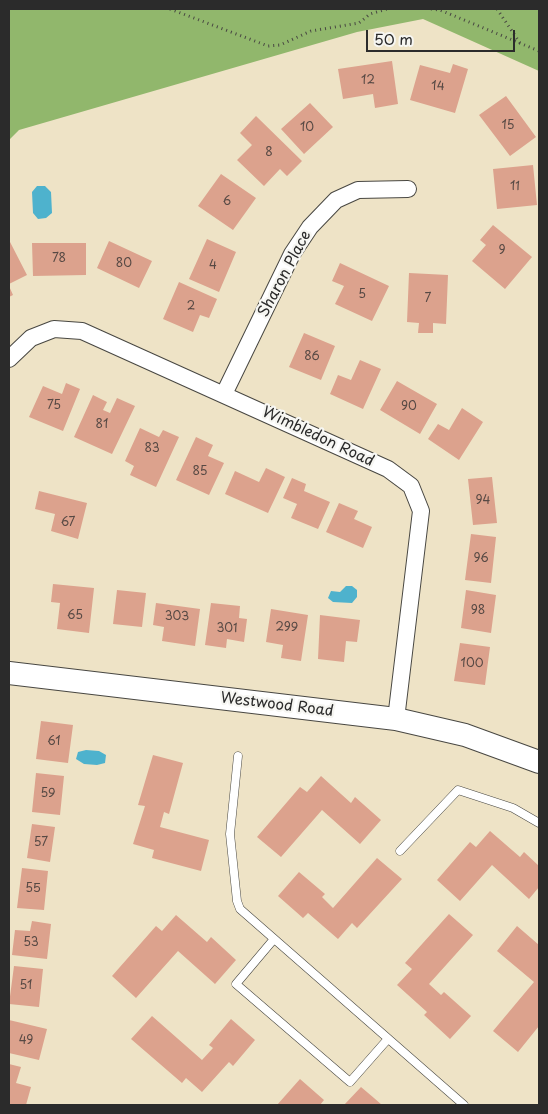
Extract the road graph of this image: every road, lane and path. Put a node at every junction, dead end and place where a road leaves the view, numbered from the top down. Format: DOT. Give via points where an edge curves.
graph roads {
  1 [pos="170,9"];
  2 [pos="387,9"];
  3 [pos="431,9"];
  4 [pos="497,9"];
  5 [pos="521,44"];
  6 [pos="539,51"];
  7 [pos="408,188"];
  8 [pos="9,359"];
  9 [pos="224,394"];
  10 [pos="9,672"];
  11 [pos="396,719"];
  12 [pos="238,756"];
  13 [pos="539,762"];
  14 [pos="539,823"];
  15 [pos="400,852"];
  16 [pos="274,939"];
  17 [pos="387,1040"];
  18 [pos="464,1105"];
  1 -- 2 [label="path" via="268,46 280,45 312,31 359,23 370,14"];
  3 -- 5 [label="path"];
  4 -- 5 [label="path"];
  5 -- 6 [label="path"];
  7 -- 9 [label="street, Sharon Place" via="358,190 336,200 310,227 292,254"];
  8 -- 9 [label="street, Wimbledon Road" via="31,338 54,329 82,331"];
  9 -- 11 [label="street, Wimbledon Road" via="388,470 411,486 421,511"];
  10 -- 11 [label="street, Westwood Road"];
  11 -- 13 [label="street, Westwood Road" via="465,735"];
  12 -- 16 [label="lane" via="230,820 237,901 240,909"];
  14 -- 15 [label="lane" via="512,808 458,790"];
  16 -- 17 [label="lane"];
  16 -- 17 [label="lane" via="236,984 350,1082"];
  17 -- 18 [label="lane"];
}
